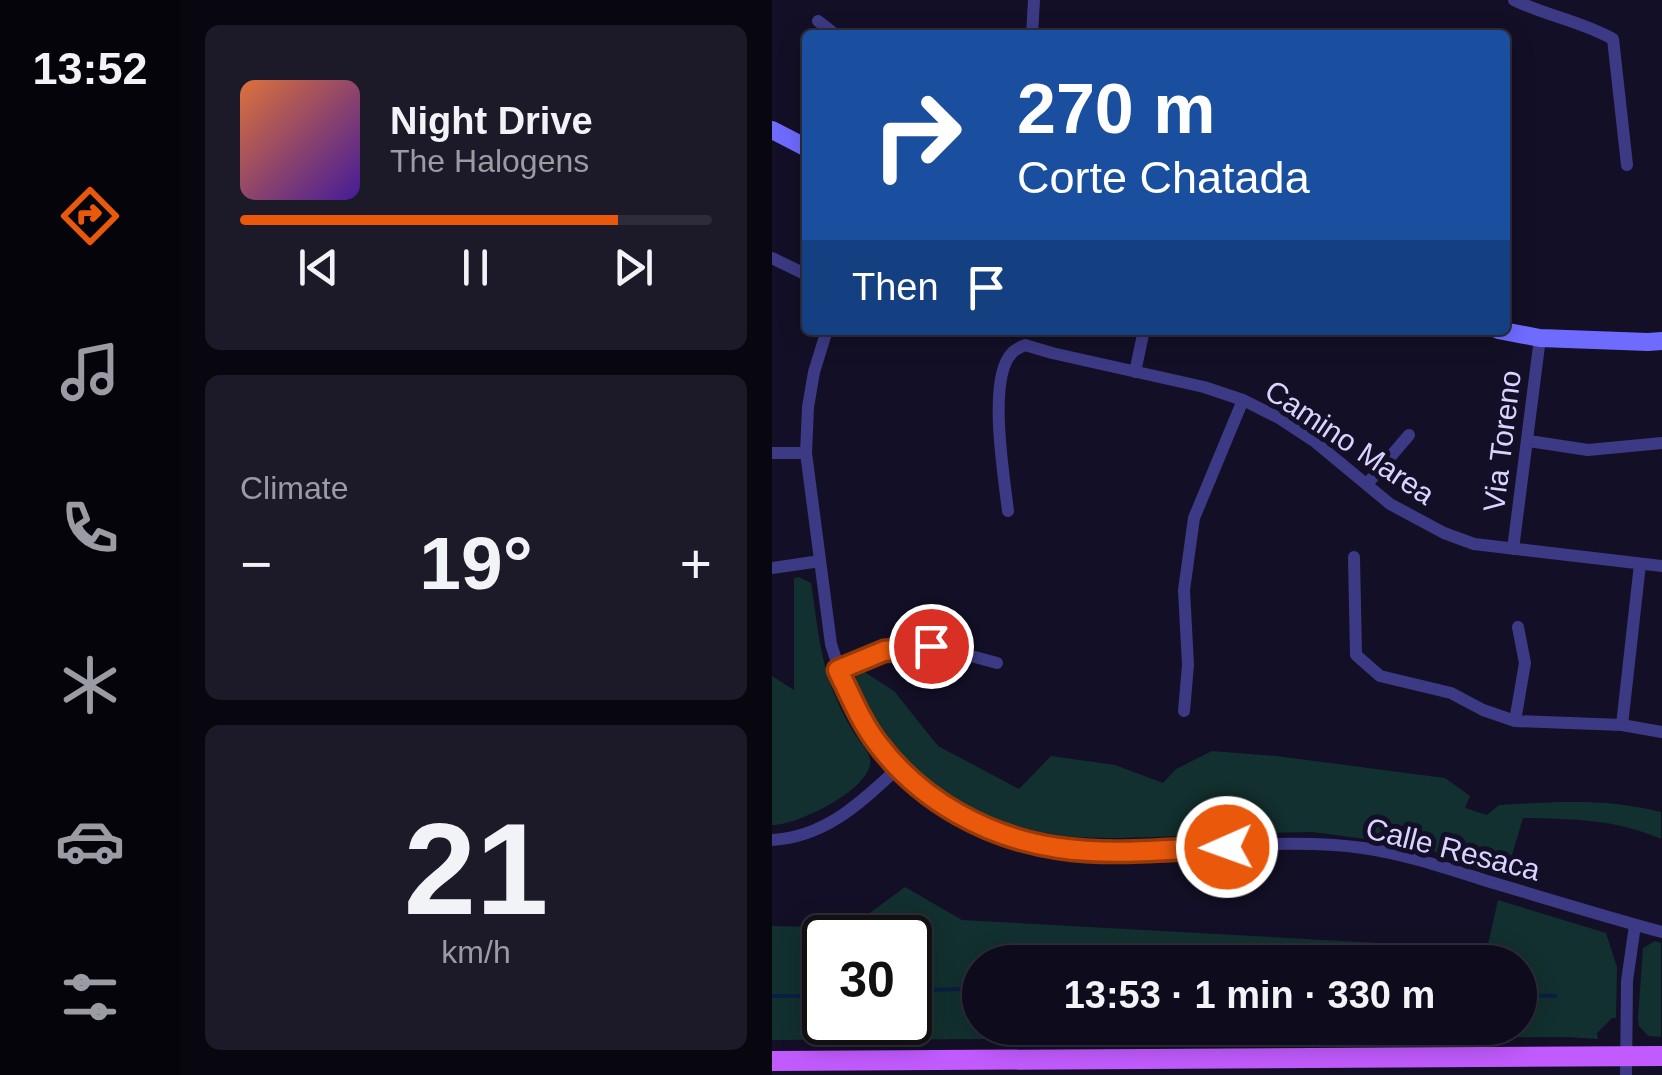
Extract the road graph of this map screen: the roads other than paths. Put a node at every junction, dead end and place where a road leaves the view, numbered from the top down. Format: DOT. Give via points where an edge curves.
graph roads {
  1 [pos="1034,0"];
  2 [pos="1514,0"];
  3 [pos="818,20"];
  4 [pos="830,30"];
  5 [pos="1032,30"];
  6 [pos="772,130"];
  7 [pos="802,145"];
  8 [pos="1627,165"];
  9 [pos="772,258"];
  10 [pos="802,273"];
  11 [pos="1510,332"];
  12 [pos="825,335"];
  13 [pos="1143,335"];
  14 [pos="1540,338"];
  15 [pos="1662,341"];
  16 [pos="1136,372"];
  17 [pos="1243,400"];
  18 [pos="1409,435"];
  19 [pos="1529,441"];
  20 [pos="1662,443"];
  21 [pos="772,453"];
  22 [pos="806,453"];
  23 [pos="1367,484"];
  24 [pos="1008,511"];
  25 [pos="1513,550"];
  26 [pos="1354,557"];
  27 [pos="820,562"];
  28 [pos="1640,564"];
  29 [pos="1662,566"];
  30 [pos="772,568"];
  31 [pos="1518,627"];
  32 [pos="997,663"];
  33 [pos="838,670"];
  34 [pos="1184,711"];
  35 [pos="1516,721"];
  36 [pos="1622,725"];
  37 [pos="1662,732"];
  38 [pos="898,768"];
  39 [pos="772,840"];
  40 [pos="1635,924"];
  41 [pos="1662,932"];
  42 [pos="1662,1056"];
  43 [pos="772,1061"];
  44 [pos="1626,1065"];
  45 [pos="1003,1070"];
  1 -- 5 [label="street"];
  2 -- 8 [label="street" via="1613,39"];
  3 -- 4 [label="street"];
  6 -- 7 [label="main road"];
  9 -- 10 [label="street"];
  11 -- 14 [label="main road"];
  12 -- 22 [label="street, Calle Resaca" via="808,407"];
  13 -- 16 [label="street"];
  14 -- 15 [label="main road"];
  14 -- 19 [label="street, Via Toreno"];
  16 -- 17 [label="street, Camino Marea"];
  16 -- 24 [label="street, Camino Marea" via="1025,345 1013,351 1000,380 998,415"];
  17 -- 23 [label="street, Camino Marea" via="1314,441"];
  17 -- 34 [label="street" via="1194,518 1184,590"];
  18 -- 23 [label="street"];
  19 -- 20 [label="street" via="1588,450"];
  19 -- 25 [label="street, Via Toreno"];
  21 -- 22 [label="street"];
  22 -- 27 [label="street, Calle Resaca"];
  23 -- 25 [label="street, Camino Marea" via="1444,534"];
  25 -- 28 [label="street, Camino Marea"];
  26 -- 35 [label="street" via="1356,655 1380,676 1451,693"];
  27 -- 30 [label="street"];
  27 -- 33 [label="street, Calle Resaca"];
  28 -- 29 [label="street, Camino Marea"];
  28 -- 36 [label="street"];
  31 -- 35 [label="street" via="1525,664"];
  32 -- 33 [label="street" via="931,646 884,651"];
  33 -- 38 [label="street, Calle Resaca" via="876,742"];
  35 -- 36 [label="street"];
  36 -- 37 [label="street"];
  38 -- 39 [label="street" via="832,823"];
  38 -- 40 [label="street, Calle Resaca" via="969,820 1021,840 1100,850 1361,848"];
  40 -- 41 [label="street"];
  40 -- 44 [label="street"];
  42 -- 44 [label="main road"];
  43 -- 45 [label="main road"];
  44 -- 45 [label="main road"];
}
